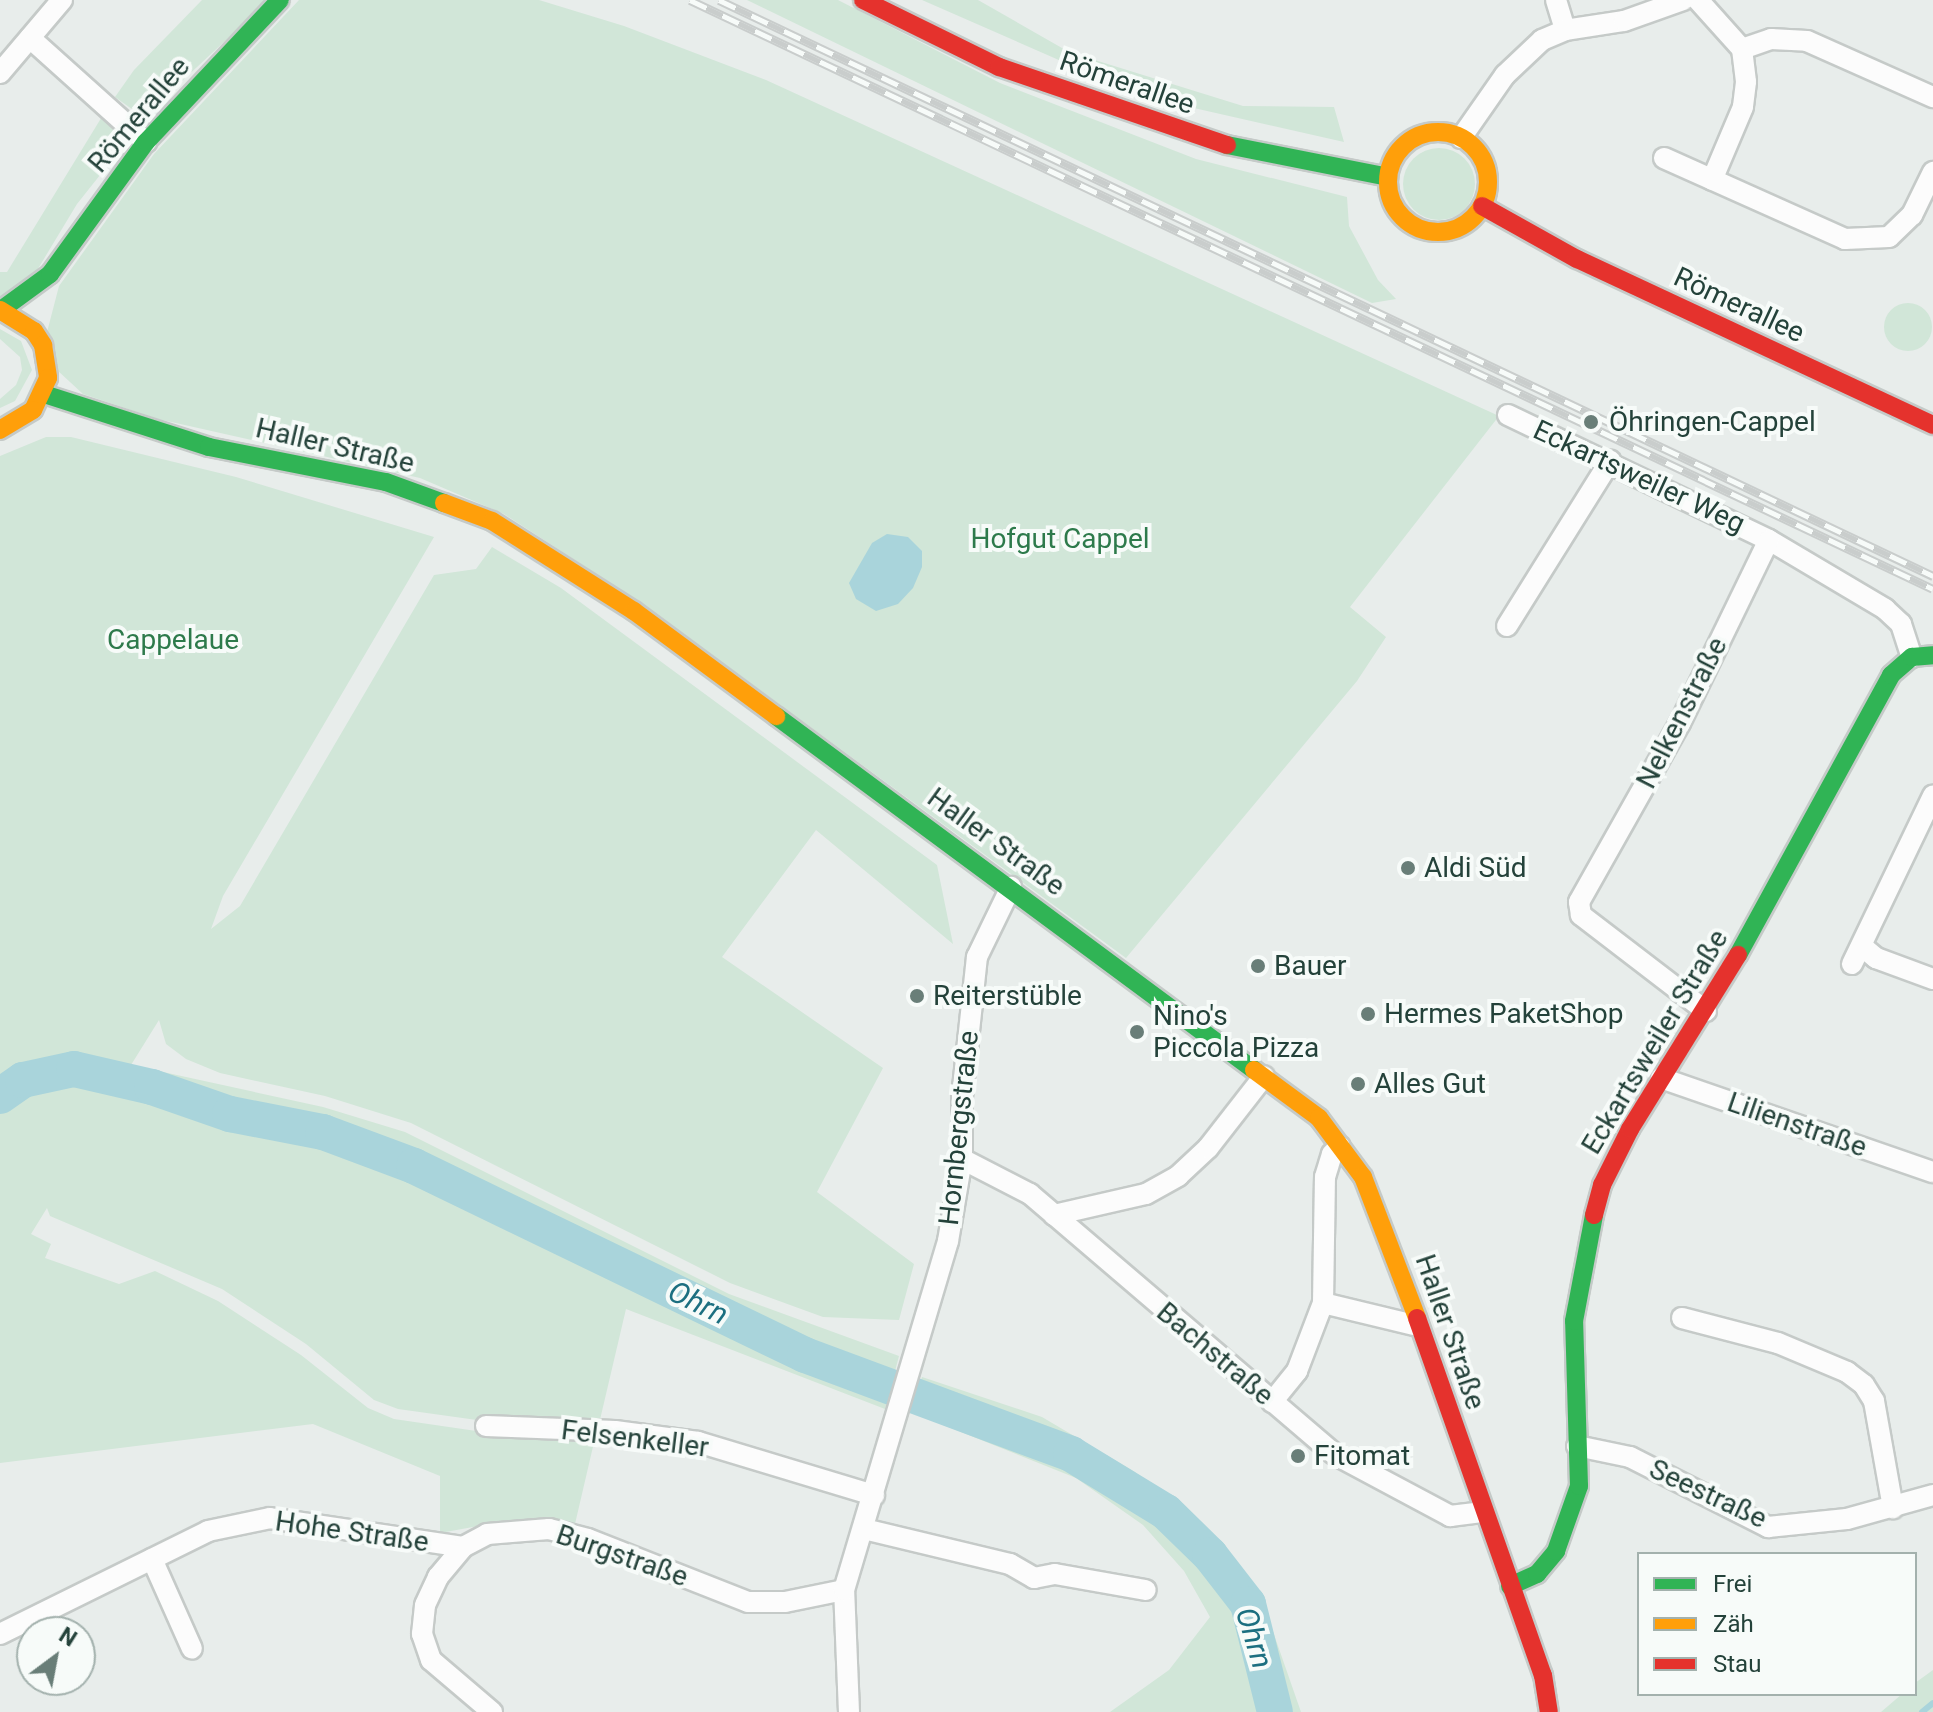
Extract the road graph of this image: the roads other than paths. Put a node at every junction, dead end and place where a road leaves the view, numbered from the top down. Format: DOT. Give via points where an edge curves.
graph roads {
  1 [pos="62,0"];
  2 [pos="280,0"];
  3 [pos="863,0"];
  4 [pos="1556,0"];
  5 [pos="1683,0"];
  6 [pos="1698,0"];
  7 [pos="1565,30"];
  8 [pos="30,38"];
  9 [pos="1742,49"];
  10 [pos="0,73"];
  11 [pos="1933,97"];
  12 [pos="1461,138"];
  13 [pos="146,142"];
  14 [pos="1664,158"];
  15 [pos="1933,172"];
  16 [pos="1388,177"];
  17 [pos="1712,180"];
  18 [pos="1482,206"];
  19 [pos="50,274"];
  20 [pos="0,310"];
  21 [pos="38,317"];
  22 [pos="44,394"];
  23 [pos="1508,415"];
  24 [pos="1933,425"];
  25 [pos="0,430"];
  26 [pos="1610,461"];
  27 [pos="1769,540"];
  28 [pos="1507,626"];
  29 [pos="1923,656"];
  30 [pos="1933,796"];
  31 [pos="1011,887"];
  32 [pos="1933,979"];
  33 [pos="1706,1011"];
  34 [pos="1264,1076"];
  35 [pos="1661,1078"];
  36 [pos="1340,1146"];
  37 [pos="962,1159"];
  38 [pos="1933,1172"];
  39 [pos="1054,1215"];
  40 [pos="1323,1303"];
  41 [pos="1682,1318"];
  42 [pos="1418,1326"];
  43 [pos="1272,1402"];
  44 [pos="486,1426"];
  45 [pos="1577,1446"];
  46 [pos="874,1495"];
  47 [pos="1933,1495"];
  48 [pos="1893,1508"];
  49 [pos="1484,1512"];
  50 [pos="864,1529"];
  51 [pos="463,1547"];
  52 [pos="152,1559"];
  53 [pos="1510,1586"];
  54 [pos="844,1590"];
  55 [pos="1146,1590"];
  56 [pos="0,1634"];
  57 [pos="192,1649"];
  58 [pos="492,1712"];
  59 [pos="849,1712"];
  60 [pos="1549,1712"];
  1 -- 8 [label="street"];
  2 -- 13 [label="street, Römerallee"];
  3 -- 16 [label="street, Römerallee" via="999,67 1094,103 1231,146"];
  4 -- 7 [label="street"];
  5 -- 7 [label="street" via="1624,21"];
  6 -- 9 [label="street"];
  7 -- 12 [label="street" via="1542,40 1505,75"];
  8 -- 10 [label="street"];
  8 -- 13 [label="street"];
  9 -- 11 [label="street" via="1771,39 1807,41"];
  9 -- 17 [label="street" via="1743,107"];
  12 -- 16 [label="street" via="1420,135 1398,151"];
  12 -- 18 [label="street" via="1486,167"];
  13 -- 19 [label="street, Römerallee"];
  14 -- 17 [label="street"];
  15 -- 17 [label="street" via="1912,215 1889,237 1845,239"];
  16 -- 18 [label="street" via="1395,207 1418,227 1454,229"];
  18 -- 24 [label="street, Römerallee" via="1577,259"];
  19 -- 20 [label="street, Römerallee"];
  19 -- 21 [label="street, Römerallee"];
  20 -- 21 [label="street"];
  21 -- 22 [label="street" via="48,361"];
  22 -- 25 [label="street" via="18,422"];
  22 -- 31 [label="street, Haller Straße" via="209,447 386,482 492,521 634,611"];
  23 -- 26 [label="street, Eckartsweiler Weg"];
  26 -- 27 [label="street, Eckartsweiler Weg"];
  26 -- 28 [label="street"];
  27 -- 29 [label="street" via="1885,609"];
  27 -- 33 [label="street, Nelkenstraße" via="1680,723 1579,902 1581,915"];
  29 -- 33 [label="street, Eckartsweiler Straße" via="1891,675 1772,900"];
  30 -- 32 [label="street" via="1858,956"];
  31 -- 34 [label="street, Haller Straße"];
  31 -- 37 [label="street, Hornbergstraße" via="977,957 962,1097"];
  33 -- 35 [label="street, Eckartsweiler Straße"];
  34 -- 36 [label="street, Haller Straße" via="1319,1118"];
  34 -- 39 [label="street" via="1208,1148 1178,1176 1146,1194"];
  35 -- 38 [label="street, Lilienstraße"];
  35 -- 45 [label="street, Eckartsweiler Straße" via="1602,1185 1586,1244 1574,1321"];
  36 -- 40 [label="street" via="1325,1177"];
  36 -- 42 [label="street, Haller Straße" via="1363,1177"];
  37 -- 39 [label="street, Bachstraße" via="998,1173"];
  37 -- 46 [label="street, Hornbergstraße" via="948,1241"];
  39 -- 43 [label="street, Bachstraße"];
  40 -- 42 [label="street"];
  40 -- 43 [label="street" via="1297,1371"];
  41 -- 48 [label="street" via="1778,1343 1847,1372 1864,1385 1874,1401"];
  42 -- 49 [label="street, Haller Straße"];
  43 -- 49 [label="street, Bachstraße" via="1334,1454 1437,1510 1465,1518"];
  44 -- 46 [label="street, Felsenkeller" via="615,1431 698,1442"];
  45 -- 48 [label="street, Seestraße" via="1630,1457 1768,1527 1801,1527"];
  45 -- 53 [label="street, Eckartsweiler Straße" via="1579,1486 1556,1551 1537,1574"];
  46 -- 50 [label="street"];
  47 -- 48 [label="street, Seestraße"];
  49 -- 53 [label="street, Haller Straße"];
  50 -- 54 [label="street"];
  50 -- 55 [label="street" via="1010,1564 1034,1578 1055,1574"];
  51 -- 52 [label="street, Hohe Straße" via="270,1518 208,1531"];
  51 -- 54 [label="street, Burgstraße" via="487,1534 549,1529 588,1539 748,1602 785,1602"];
  51 -- 58 [label="street, Burgstraße" via="438,1577 425,1605 422,1634 431,1660"];
  52 -- 56 [label="street, Hohe Straße"];
  52 -- 57 [label="street"];
  53 -- 60 [label="street, Haller Straße" via="1543,1675"];
  54 -- 59 [label="street"];
}
